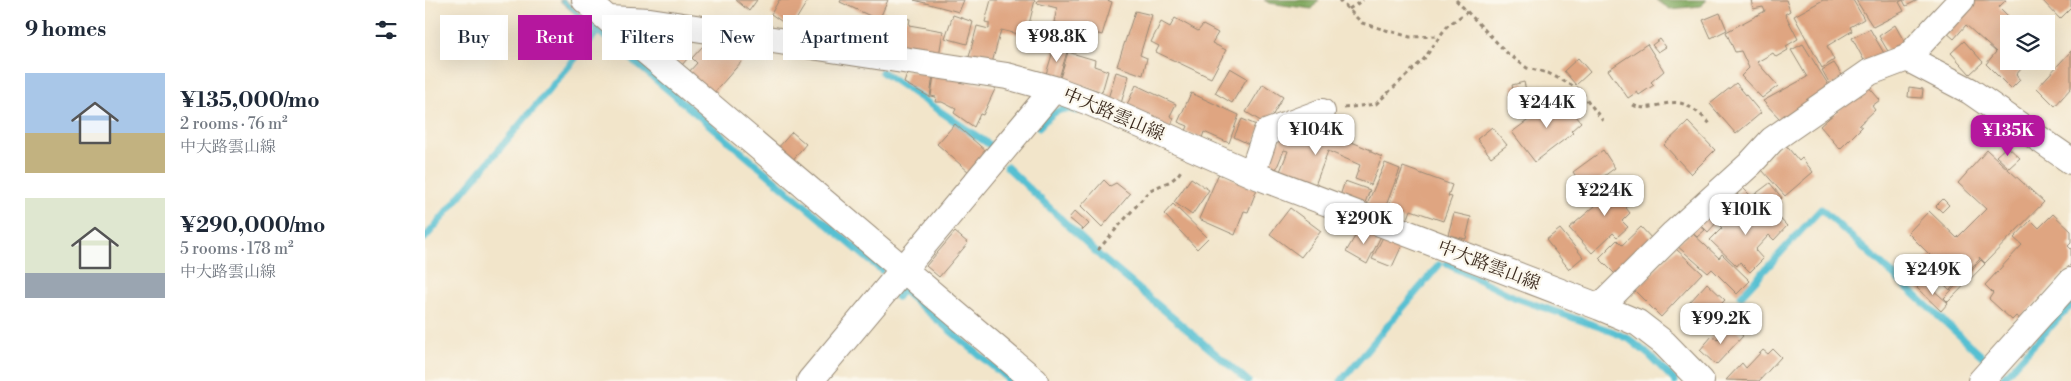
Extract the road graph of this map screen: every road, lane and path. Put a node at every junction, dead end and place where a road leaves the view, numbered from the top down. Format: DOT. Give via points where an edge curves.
graph roads {
  1 [pos="585,0"];
  2 [pos="1339,0"];
  3 [pos="1363,0"];
  4 [pos="1456,0"];
  5 [pos="1961,0"];
  6 [pos="1349,9"];
  7 [pos="1467,12"];
  8 [pos="603,15"];
  9 [pos="692,27"];
  10 [pos="1439,36"];
  11 [pos="1907,58"];
  12 [pos="656,60"];
  13 [pos="1054,89"];
  14 [pos="1633,105"];
  15 [pos="1321,112"];
  16 [pos="1603,121"];
  17 [pos="1712,126"];
  18 [pos="2071,161"];
  19 [pos="1186,162"];
  20 [pos="1253,174"];
  21 [pos="1098,250"];
  22 [pos="903,269"];
  23 [pos="2071,281"];
  24 [pos="1600,307"];
  25 [pos="809,381"];
  26 [pos="1035,381"];
  27 [pos="1701,381"];
  28 [pos="1981,381"];
  1 -- 8 [label="street"];
  2 -- 6 [label="path"];
  3 -- 6 [label="path"];
  4 -- 7 [label="path"];
  5 -- 11 [label="street"];
  6 -- 10 [label="path" via="1362,23 1410,36"];
  7 -- 10 [label="path"];
  7 -- 16 [label="path" via="1506,52 1527,68 1548,73 1579,89"];
  9 -- 13 [label="street, 中大路雲山線" via="1007,76"];
  10 -- 15 [label="path" via="1424,59 1375,104"];
  11 -- 18 [label="street" via="1970,90"];
  11 -- 24 [label="street" via="1870,72 1772,140 1751,164 1674,233"];
  12 -- 22 [label="street"];
  13 -- 20 [label="street, 中大路雲山線"];
  13 -- 22 [label="street"];
  14 -- 17 [label="path" via="1640,109 1679,103 1703,115"];
  15 -- 20 [label="street" via="1266,134"];
  19 -- 21 [label="path" via="1178,176 1150,190"];
  20 -- 24 [label="street, 中大路雲山線"];
  22 -- 25 [label="street"];
  22 -- 26 [label="street"];
  23 -- 28 [label="street"];
  24 -- 27 [label="street, 中大路雲山線" via="1638,324 1664,343"];
}
